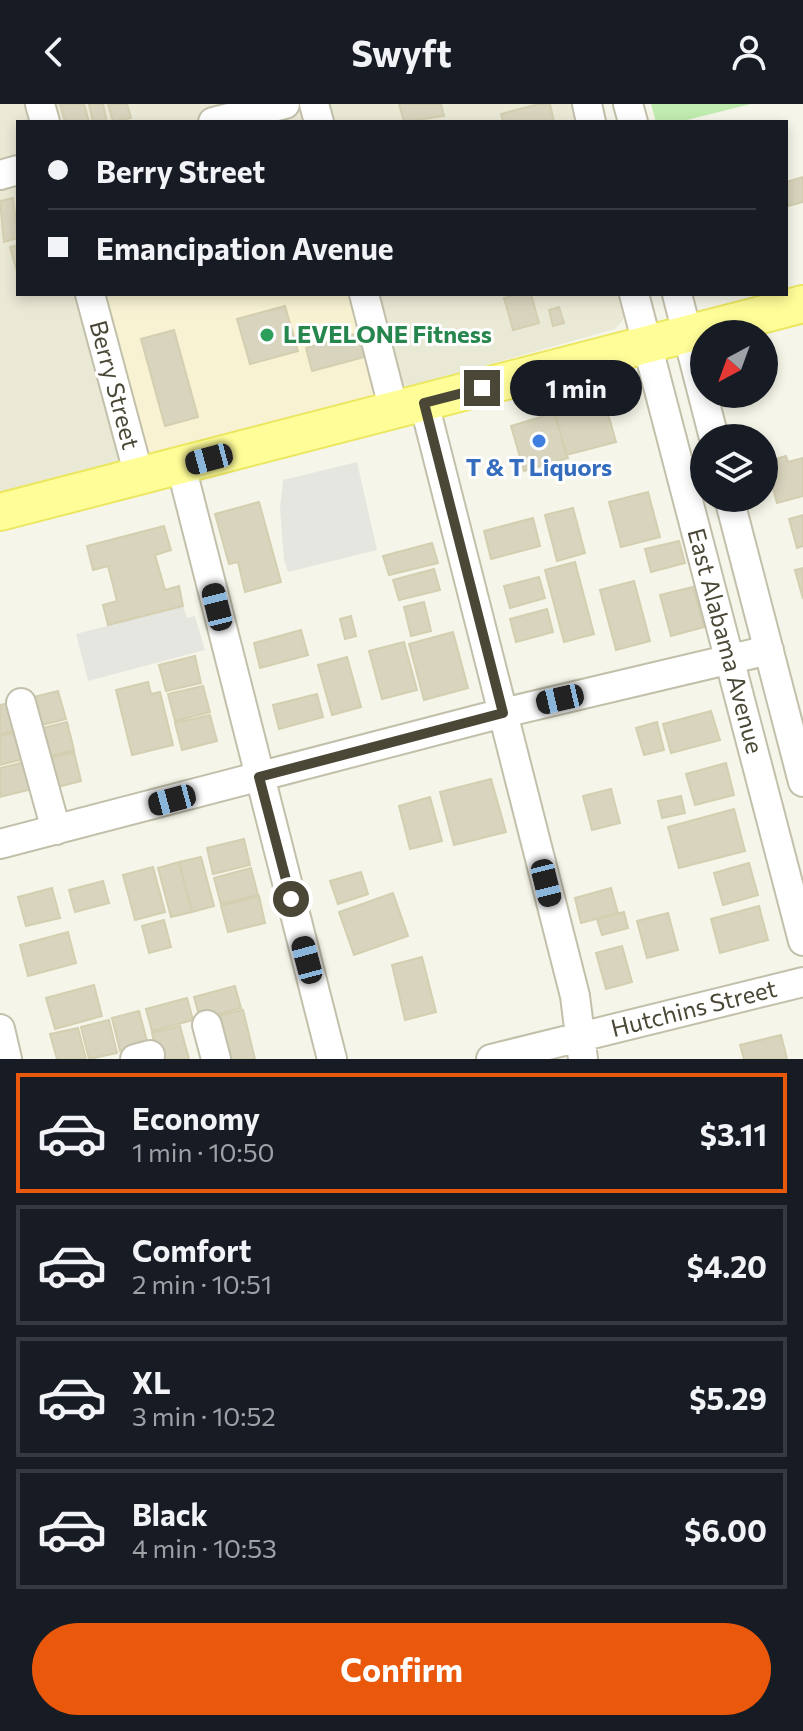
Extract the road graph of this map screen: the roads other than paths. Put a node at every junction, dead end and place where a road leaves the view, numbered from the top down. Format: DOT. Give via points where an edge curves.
graph roads {
  1 [pos="285,104"];
  2 [pos="221,120"];
  3 [pos="91,296"];
  4 [pos="365,296"];
  5 [pos="635,296"];
  6 [pos="677,296"];
  7 [pos="803,304"];
  8 [pos="687,335"];
  9 [pos="647,345"];
  10 [pos="409,407"];
  11 [pos="710,424"];
  12 [pos="181,466"];
  13 [pos="139,476"];
  14 [pos="0,512"];
  15 [pos="733,512"];
  16 [pos="769,650"];
  17 [pos="728,660"];
  18 [pos="21,703"];
  19 [pos="503,713"];
  20 [pos="259,777"];
  21 [pos="803,782"];
  22 [pos="56,830"];
  23 [pos="0,844"];
  24 [pos="803,941"];
  25 [pos="803,982"];
  26 [pos="0,1029"];
  27 [pos="581,1049"];
  28 [pos="7,1059"];
  29 [pos="198,1059"];
  30 [pos="216,1059"];
  31 [pos="332,1059"];
  32 [pos="491,1059"];
  1 -- 2 [label="street"];
  3 -- 13 [label="street, Berry Street"];
  4 -- 10 [label="street"];
  5 -- 9 [label="street, East Alabama Avenue"];
  6 -- 8 [label="street"];
  7 -- 8 [label="main road"];
  8 -- 9 [label="main road"];
  8 -- 11 [label="street"];
  9 -- 10 [label="main road"];
  9 -- 17 [label="street, East Alabama Avenue"];
  10 -- 12 [label="main road"];
  10 -- 19 [label="street"];
  12 -- 13 [label="main road"];
  12 -- 20 [label="street"];
  13 -- 14 [label="main road"];
  15 -- 16 [label="street, East Alabama Avenue"];
  16 -- 17 [label="street"];
  16 -- 21 [label="street, East Alabama Avenue"];
  17 -- 19 [label="street"];
  17 -- 24 [label="street, East Alabama Avenue"];
  18 -- 22 [label="street"];
  19 -- 20 [label="street"];
  19 -- 27 [label="street" via="575,996"];
  20 -- 22 [label="street"];
  20 -- 31 [label="street"];
  22 -- 23 [label="street"];
  25 -- 27 [label="street, Hutchins Street"];
  26 -- 28 [label="street"];
  27 -- 32 [label="street, Hutchins Street"];
  29 -- 30 [label="street" via="199,1026"];
}
